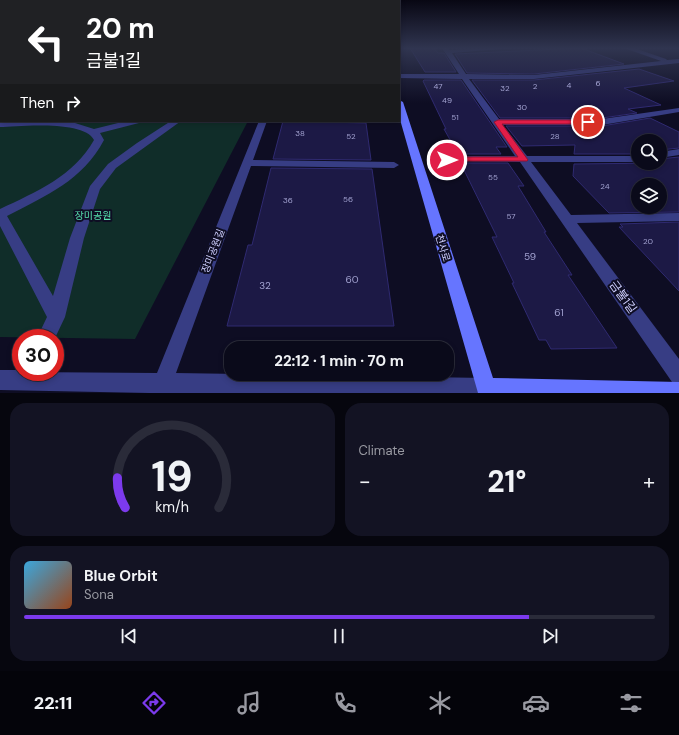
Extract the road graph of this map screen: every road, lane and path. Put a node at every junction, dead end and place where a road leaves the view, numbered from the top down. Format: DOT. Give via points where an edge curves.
graph roads {
  1 [pos="457,66"];
  2 [pos="630,66"];
  3 [pos="400,76"];
  4 [pos="464,77"];
  5 [pos="400,105"];
  6 [pos="679,110"];
  7 [pos="132,122"];
  8 [pos="175,122"];
  9 [pos="263,122"];
  10 [pos="498,122"];
  11 [pos="0,124"];
  12 [pos="93,132"];
  13 [pos="679,152"];
  14 [pos="667,154"];
  15 [pos="631,159"];
  16 [pos="447,160"];
  17 [pos="524,160"];
  18 [pos="248,163"];
  19 [pos="394,165"];
  20 [pos="0,214"];
  21 [pos="679,217"];
  22 [pos="566,219"];
  23 [pos="56,317"];
  24 [pos="50,329"];
  25 [pos="679,375"];
  26 [pos="0,380"];
  27 [pos="161,388"];
  28 [pos="487,390"];
  29 [pos="679,392"];
  1 -- 4 [label="street, 금불1길"];
  2 -- 4 [label="street" via="534,77"];
  3 -- 4 [label="street"];
  4 -- 10 [label="street, 금불1길"];
  5 -- 28 [label="street, 천사로"];
  6 -- 10 [label="street" via="602,122"];
  7 -- 12 [label="street"];
  8 -- 23 [label="street" via="112,166 94,188 76,238"];
  9 -- 18 [label="street, 장미공원길"];
  10 -- 17 [label="street, 금불1길"];
  11 -- 12 [label="street" via="60,125 81,127"];
  12 -- 20 [label="street" via="99,140 95,151 82,166 43,192"];
  13 -- 14 [label="street"];
  15 -- 17 [label="street"];
  16 -- 17 [label="street"];
  17 -- 22 [label="street, 금불1길"];
  18 -- 19 [label="street"];
  18 -- 27 [label="street, 장미공원길"];
  20 -- 23 [label="street"];
  21 -- 22 [label="street"];
  22 -- 25 [label="street, 금불1길"];
  23 -- 24 [label="street"];
  26 -- 27 [label="street"];
  27 -- 28 [label="street"];
  28 -- 29 [label="street"];
}
